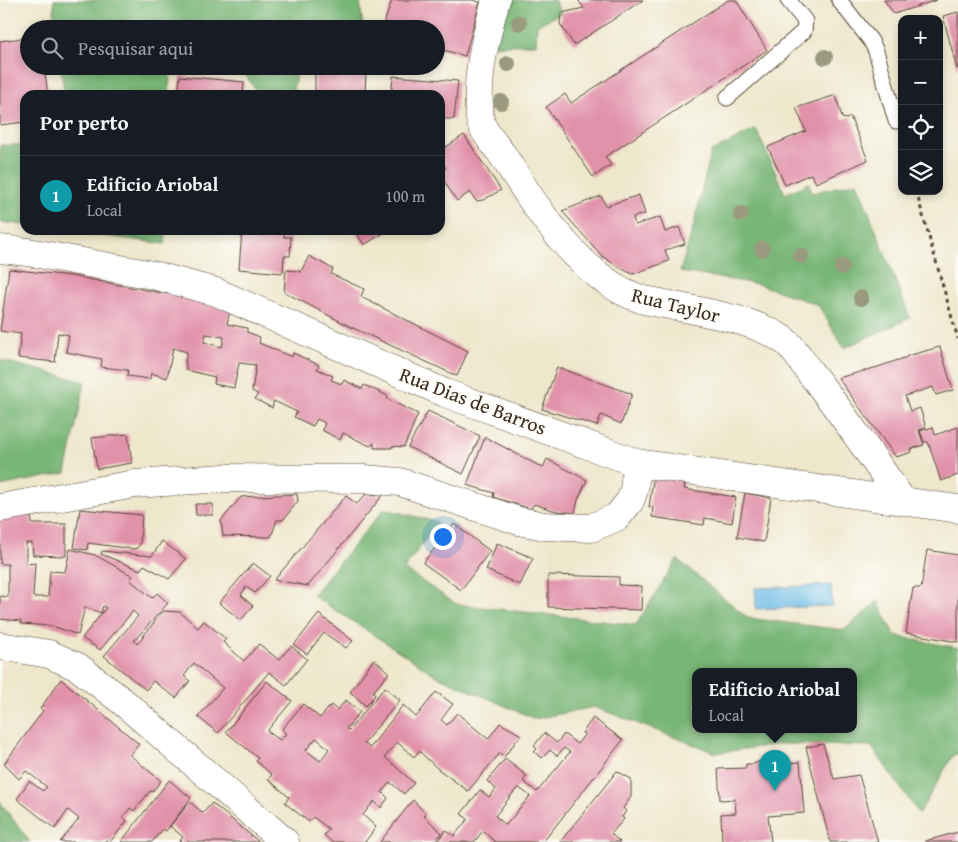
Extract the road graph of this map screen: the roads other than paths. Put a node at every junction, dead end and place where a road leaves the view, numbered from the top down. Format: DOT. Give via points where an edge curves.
graph roads {
  1 [pos="496,0"];
  2 [pos="788,0"];
  3 [pos="839,0"];
  4 [pos="727,98"];
  5 [pos="896,121"];
  6 [pos="0,249"];
  7 [pos="637,463"];
  8 [pos="902,500"];
  9 [pos="0,508"];
  10 [pos="958,509"];
  11 [pos="0,646"];
  12 [pos="286,842"];
  1 -- 8 [label="street, Rua Taylor" via="484,44 478,92 480,122 547,220 578,257 618,290 642,299 756,326 786,342 827,393"];
  2 -- 4 [label="lane" via="805,21 804,31"];
  3 -- 5 [label="lane" via="876,51"];
  6 -- 7 [label="street, Rua Dias de Barros" via="153,275 216,292 445,393"];
  7 -- 8 [label="street, Rua Dias de Barros"];
  7 -- 9 [label="street" via="630,501 617,517 591,528 544,526 519,521 400,482 364,479 224,478 135,484"];
  8 -- 10 [label="street, Rua Dias de Barros"];
  11 -- 12 [label="street" via="49,654 78,668 122,701"];
}
